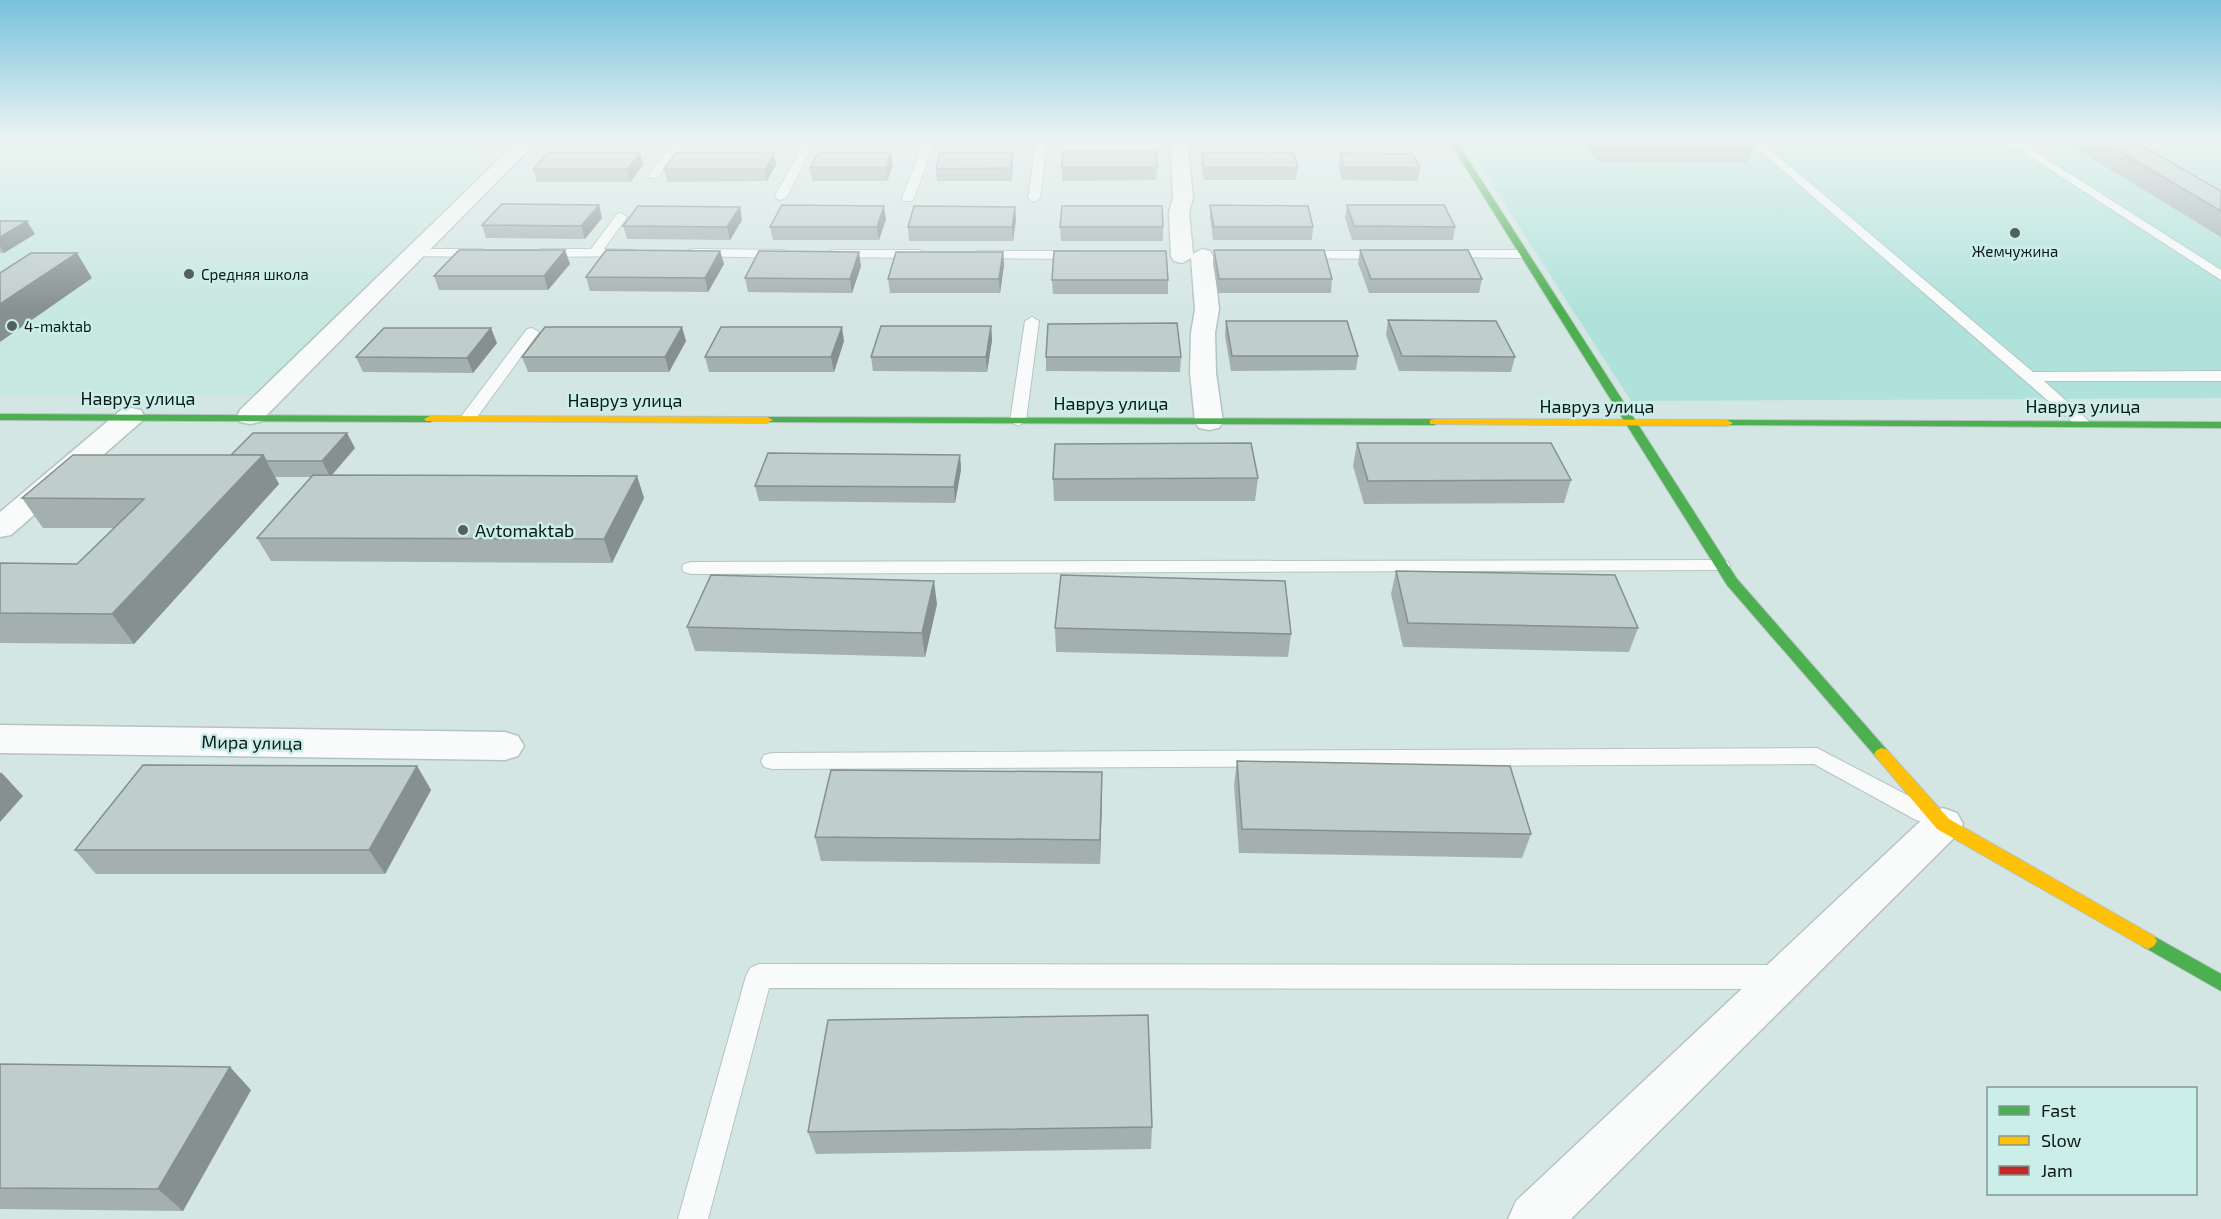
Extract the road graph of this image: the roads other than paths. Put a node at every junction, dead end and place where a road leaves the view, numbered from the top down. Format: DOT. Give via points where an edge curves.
graph roads {
  1 [pos="473,196"];
  2 [pos="1183,196"];
  3 [pos="1487,196"];
  4 [pos="1818,196"];
  5 [pos="2096,196"];
  6 [pos="621,217"];
  7 [pos="415,253"];
  8 [pos="499,253"];
  9 [pos="523,253"];
  10 [pos="594,253"];
  11 [pos="642,253"];
  12 [pos="678,253"];
  13 [pos="798,254"];
  14 [pos="822,254"];
  15 [pos="1428,254"];
  16 [pos="1523,254"];
  17 [pos="930,255"];
  18 [pos="966,255"];
  19 [pos="1098,255"];
  20 [pos="1285,255"];
  21 [pos="1404,255"];
  22 [pos="2221,276"];
  23 [pos="1032,321"];
  24 [pos="532,332"];
  25 [pos="2221,376"];
  26 [pos="2030,377"];
  27 [pos="131,416"];
  28 [pos="250,416"];
  29 [pos="0,417"];
  30 [pos="469,417"];
  31 [pos="1018,421"];
  32 [pos="1209,422"];
  33 [pos="2083,423"];
  34 [pos="1630,424"];
  35 [pos="2221,425"];
  36 [pos="0,528"];
  37 [pos="1721,566"];
  38 [pos="691,568"];
  39 [pos="0,739"];
  40 [pos="505,746"];
  41 [pos="772,761"];
  42 [pos="1943,824"];
  43 [pos="1787,977"];
  44 [pos="2221,983"];
  45 [pos="693,1219"];
  46 [pos="1534,1219"];
  1 -- 7 [label="street"];
  2 -- 32 [label="street" via="1179,212 1207,309 1203,372"];
  3 -- 16 [label="street"];
  4 -- 26 [label="lane"];
  5 -- 22 [label="lane"];
  6 -- 10 [label="lane"];
  7 -- 8 [label="lane"];
  7 -- 28 [label="street"];
  9 -- 10 [label="lane"];
  10 -- 11 [label="lane"];
  12 -- 13 [label="lane"];
  14 -- 17 [label="lane"];
  15 -- 16 [label="lane"];
  16 -- 34 [label="street"];
  18 -- 19 [label="lane"];
  20 -- 21 [label="lane"];
  23 -- 31 [label="lane"];
  24 -- 30 [label="lane"];
  25 -- 26 [label="lane"];
  26 -- 33 [label="lane"];
  27 -- 28 [label="street, Навруз улица"];
  27 -- 29 [label="street, Навруз улица"];
  27 -- 36 [label="street"];
  28 -- 30 [label="street, Навруз улица"];
  30 -- 31 [label="street, Навруз улица"];
  31 -- 32 [label="street, Навруз улица"];
  32 -- 34 [label="street, Навруз улица"];
  33 -- 34 [label="street, Навруз улица"];
  33 -- 35 [label="street, Навруз улица"];
  34 -- 37 [label="street"];
  37 -- 38 [label="lane"];
  37 -- 42 [label="street"];
  39 -- 40 [label="street, Мира улица"];
  41 -- 42 [label="lane" via="1816,756"];
  42 -- 43 [label="street"];
  42 -- 44 [label="street"];
  43 -- 45 [label="lane" via="759,976"];
  43 -- 46 [label="street"];
}
